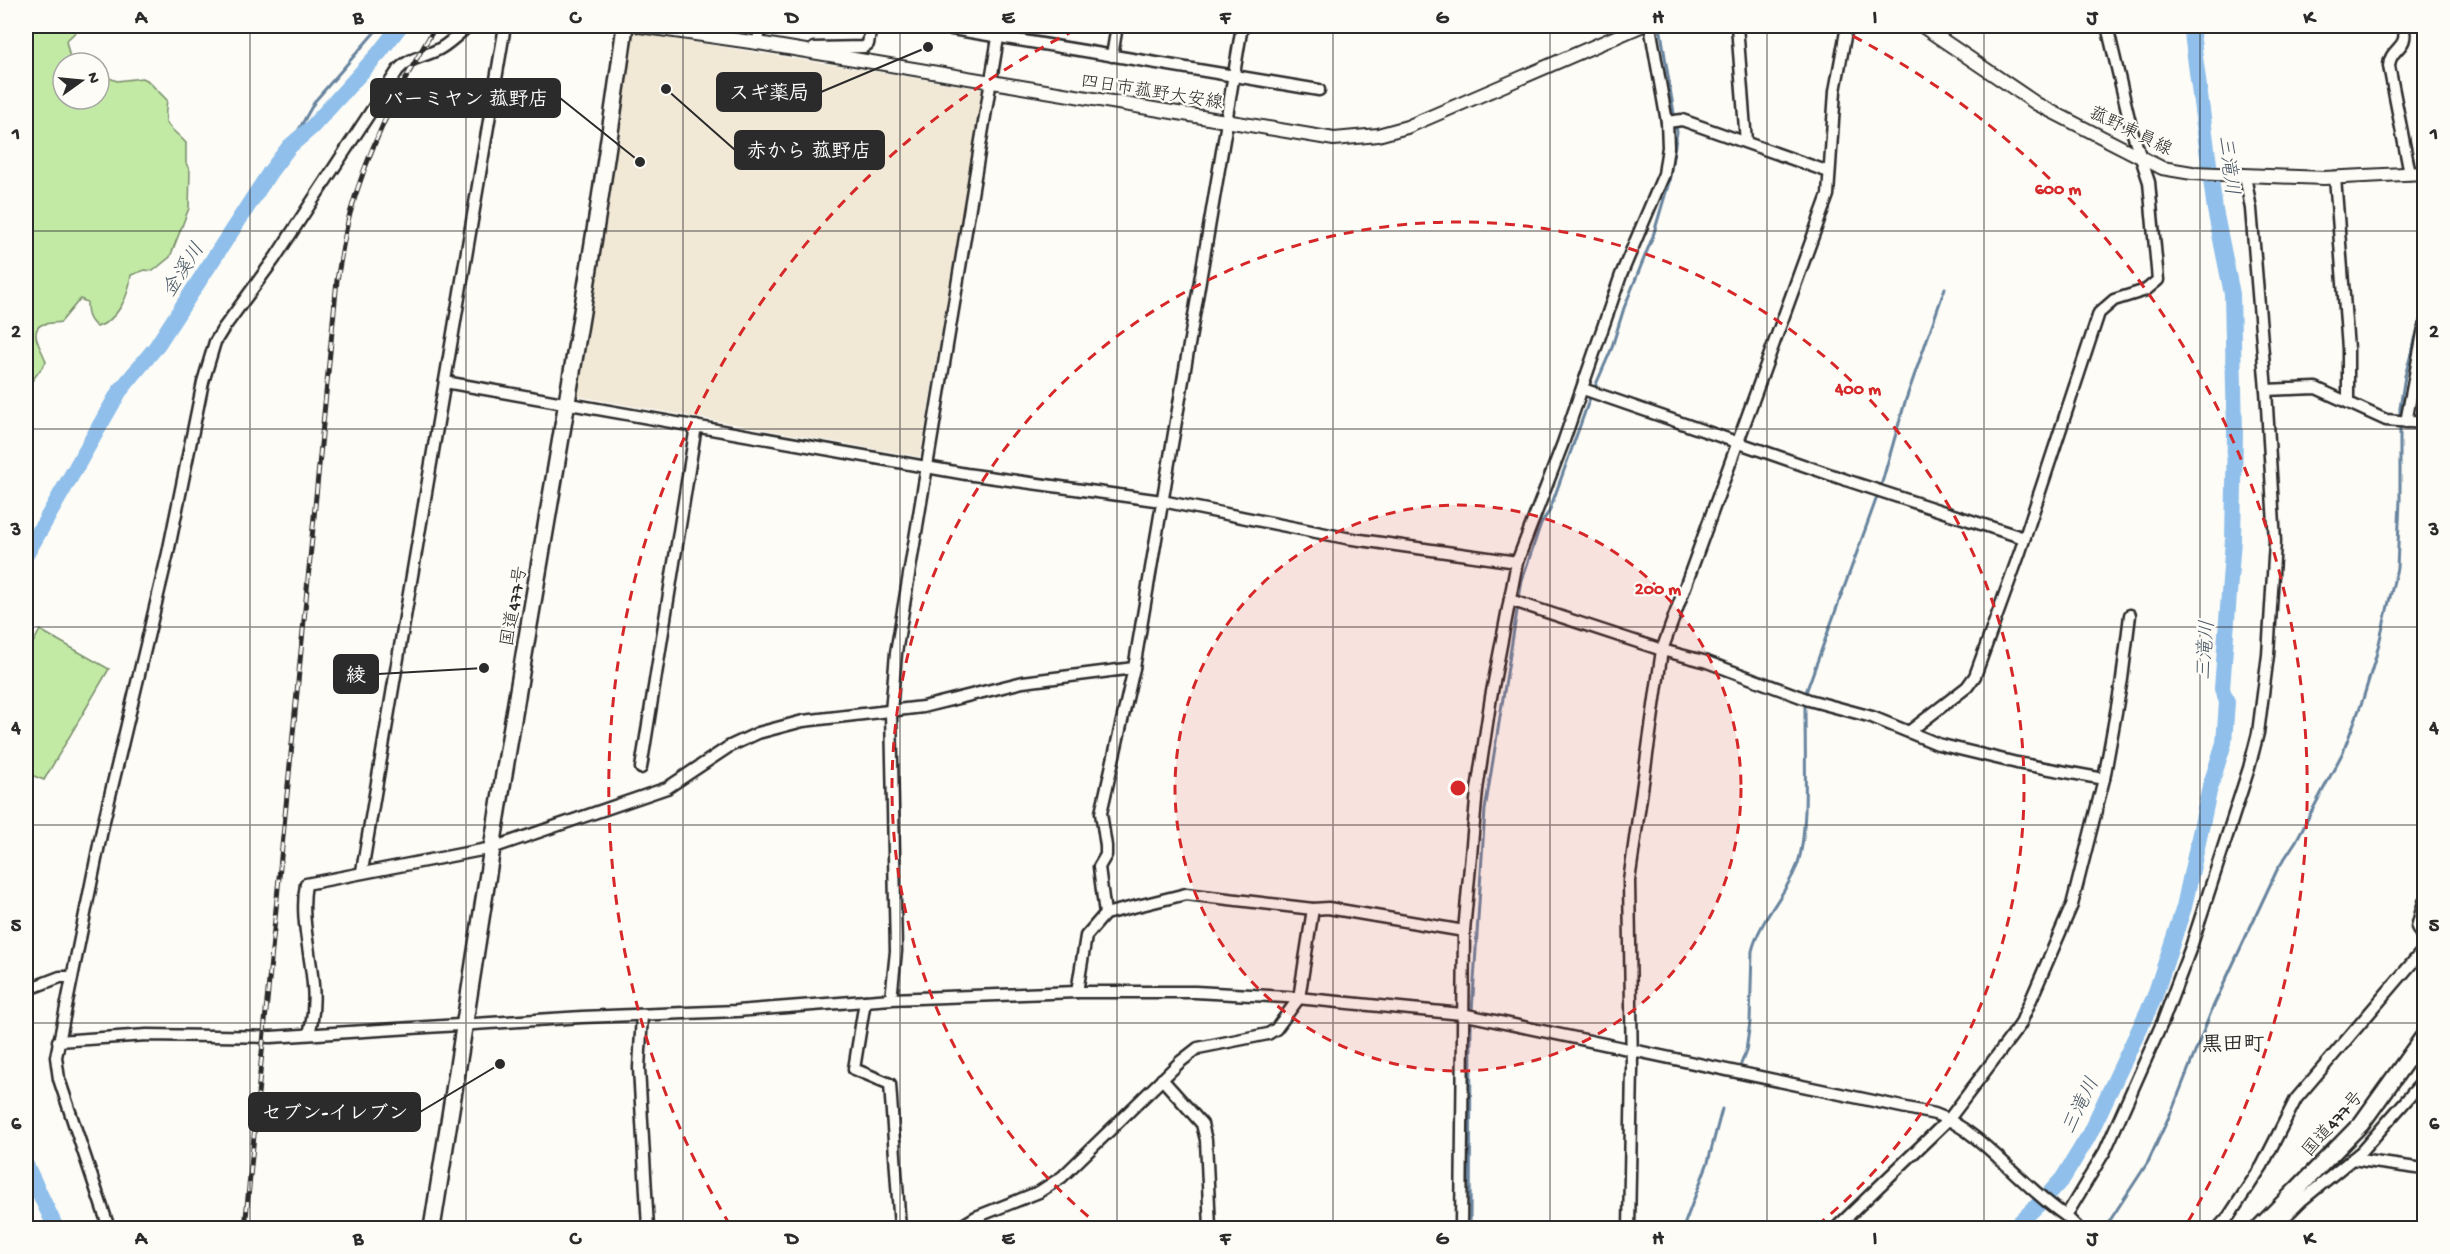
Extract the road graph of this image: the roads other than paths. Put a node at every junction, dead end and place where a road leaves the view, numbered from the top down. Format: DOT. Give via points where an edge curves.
graph roads {
  1 [pos="468,26"];
  2 [pos="506,26"];
  3 [pos="625,26"];
  4 [pos="640,26"];
  5 [pos="760,26"];
  6 [pos="871,26"];
  7 [pos="934,26"];
  8 [pos="1117,26"];
  9 [pos="1242,26"];
  10 [pos="1641,26"];
  11 [pos="1650,26"];
  12 [pos="1737,26"];
  13 [pos="1847,26"];
  14 [pos="1922,26"];
  15 [pos="2107,26"];
  16 [pos="2403,26"];
  17 [pos="999,31"];
  18 [pos="758,43"];
  19 [pos="784,47"];
  20 [pos="1112,56"];
  21 [pos="1233,77"];
  22 [pos="991,82"];
  23 [pos="1319,90"];
  24 [pos="1227,122"];
  25 [pos="1668,122"];
  26 [pos="1746,142"];
  27 [pos="2138,154"];
  28 [pos="1829,172"];
  29 [pos="2424,173"];
  30 [pos="2410,174"];
  31 [pos="2242,175"];
  32 [pos="2335,177"];
  33 [pos="2424,328"];
  34 [pos="445,382"];
  35 [pos="1585,390"];
  36 [pos="2266,390"];
  37 [pos="568,402"];
  38 [pos="2348,402"];
  39 [pos="2406,422"];
  40 [pos="2424,423"];
  41 [pos="696,426"];
  42 [pos="1737,442"];
  43 [pos="925,466"];
  44 [pos="1162,501"];
  45 [pos="2024,538"];
  46 [pos="1517,562"];
  47 [pos="1511,600"];
  48 [pos="2130,615"];
  49 [pos="1662,650"];
  50 [pos="1134,668"];
  51 [pos="891,712"];
  52 [pos="1910,731"];
  53 [pos="641,768"];
  54 [pos="2104,779"];
  55 [pos="492,848"];
  56 [pos="362,872"];
  57 [pos="2424,902"];
  58 [pos="1313,909"];
  59 [pos="1105,914"];
  60 [pos="1464,931"];
  61 [pos="2424,940"];
  62 [pos="2424,949"];
  63 [pos="72,977"];
  64 [pos="26,990"];
  65 [pos="1077,992"];
  66 [pos="1299,998"];
  67 [pos="891,999"];
  68 [pos="865,1001"];
  69 [pos="642,1015"];
  70 [pos="1464,1015"];
  71 [pos="465,1025"];
  72 [pos="309,1034"];
  73 [pos="2424,1036"];
  74 [pos="58,1041"];
  75 [pos="1632,1050"];
  76 [pos="1162,1079"];
  77 [pos="2424,1080"];
  78 [pos="1949,1119"];
  79 [pos="2352,1159"];
  80 [pos="2424,1169"];
  81 [pos="2065,1215"];
  82 [pos="109,1228"];
  83 [pos="432,1228"];
  84 [pos="648,1228"];
  85 [pos="900,1228"];
  86 [pos="958,1228"];
  87 [pos="1210,1228"];
  88 [pos="1461,1228"];
  89 [pos="1629,1228"];
  90 [pos="1836,1228"];
  91 [pos="2078,1228"];
  92 [pos="2218,1228"];
  93 [pos="2259,1228"];
  94 [pos="2274,1228"];
  1 -- 63 [label="street" via="442,47 408,60 398,70 215,342"];
  2 -- 34 [label="street"];
  3 -- 37 [label="highway, 国道477号"];
  4 -- 18 [label="main road, 四日市菰野大安線"];
  5 -- 18 [label="street"];
  6 -- 19 [label="street" via="868,44 856,49"];
  7 -- 17 [label="street"];
  8 -- 20 [label="street"];
  9 -- 21 [label="street"];
  10 -- 24 [label="main road, 四日市菰野大安線" via="1407,127 1378,135 1334,139"];
  11 -- 25 [label="street"];
  12 -- 26 [label="street"];
  13 -- 28 [label="street" via="1835,91"];
  14 -- 27 [label="main road, 菰野東員線" via="2037,104"];
  15 -- 27 [label="street"];
  16 -- 30 [label="street" via="2405,41 2389,66"];
  17 -- 20 [label="street"];
  17 -- 22 [label="street"];
  18 -- 19 [label="main road, 四日市菰野大安線"];
  19 -- 22 [label="main road, 四日市菰野大安線"];
  20 -- 21 [label="street"];
  21 -- 23 [label="street"];
  21 -- 24 [label="street"];
  22 -- 24 [label="main road, 四日市菰野大安線"];
  22 -- 43 [label="street"];
  24 -- 44 [label="street"];
  25 -- 26 [label="street" via="1682,120"];
  25 -- 35 [label="street" via="1664,174 1621,275"];
  26 -- 28 [label="street"];
  27 -- 31 [label="main road, 菰野東員線" via="2162,168"];
  27 -- 45 [label="street" via="2149,182 2158,280 2146,291 2114,300 2099,313"];
  28 -- 42 [label="street" via="1822,213"];
  29 -- 30 [label="main road, 菰野東員線"];
  30 -- 32 [label="main road, 菰野東員線"];
  31 -- 32 [label="main road, 菰野東員線"];
  31 -- 36 [label="street" via="2252,220"];
  32 -- 38 [label="street" via="2348,349"];
  33 -- 39 [label="street"];
  34 -- 37 [label="street"];
  34 -- 56 [label="street"];
  35 -- 42 [label="street"];
  35 -- 46 [label="street"];
  36 -- 38 [label="street" via="2312,387"];
  36 -- 81 [label="street" via="2274,564 2258,733 2191,946 2163,1021 2105,1151"];
  37 -- 41 [label="street"];
  37 -- 55 [label="highway, 国道477号"];
  38 -- 39 [label="street" via="2386,420"];
  39 -- 40 [label="street"];
  41 -- 43 [label="street"];
  41 -- 53 [label="street"];
  42 -- 45 [label="street"];
  42 -- 49 [label="street"];
  43 -- 44 [label="street"];
  43 -- 51 [label="street"];
  44 -- 46 [label="street" via="1346,538"];
  44 -- 50 [label="street"];
  45 -- 52 [label="street" via="1975,676 1967,687"];
  46 -- 47 [label="street"];
  47 -- 49 [label="street"];
  47 -- 60 [label="street" via="1477,790"];
  48 -- 54 [label="street"];
  49 -- 52 [label="street"];
  49 -- 75 [label="street" via="1629,881"];
  50 -- 51 [label="street" via="1023,682"];
  50 -- 59 [label="street" via="1101,813 1106,855 1099,867"];
  51 -- 55 [label="street" via="803,721 758,733 730,746 667,788"];
  51 -- 67 [label="street" via="896,951"];
  52 -- 54 [label="street" via="1938,744"];
  54 -- 78 [label="street" via="2072,905 2020,1025"];
  55 -- 56 [label="street"];
  55 -- 71 [label="highway, 国道477号"];
  56 -- 72 [label="street" via="306,884 304,906 315,986"];
  57 -- 61 [label="street" via="2417,927"];
  58 -- 59 [label="street" via="1186,894"];
  58 -- 60 [label="street" via="1328,908"];
  58 -- 66 [label="street"];
  59 -- 65 [label="street" via="1086,936"];
  60 -- 70 [label="street"];
  62 -- 92 [label="street" via="2296,1100 2262,1166"];
  63 -- 64 [label="street" via="60,977"];
  63 -- 74 [label="street"];
  65 -- 66 [label="street" via="1195,992"];
  65 -- 67 [label="street"];
  66 -- 70 [label="street"];
  66 -- 76 [label="street" via="1268,1034 1198,1048"];
  67 -- 68 [label="street"];
  68 -- 69 [label="street"];
  68 -- 85 [label="street" via="854,1069 890,1084"];
  69 -- 71 [label="street"];
  69 -- 84 [label="street" via="639,1068"];
  70 -- 75 [label="street"];
  70 -- 88 [label="street"];
  71 -- 72 [label="street"];
  71 -- 83 [label="highway, 国道477号"];
  72 -- 74 [label="street" via="136,1035"];
  73 -- 93 [label="highway, 国道477号" via="2361,1124"];
  74 -- 82 [label="street" via="59,1079"];
  75 -- 78 [label="street"];
  75 -- 89 [label="street"];
  76 -- 86 [label="street" via="1062,1177 1039,1192"];
  76 -- 87 [label="street" via="1202,1125"];
  77 -- 79 [label="street"];
  78 -- 81 [label="street"];
  78 -- 90 [label="street"];
  79 -- 80 [label="street"];
  79 -- 94 [label="street"];
  81 -- 91 [label="street"];
}
